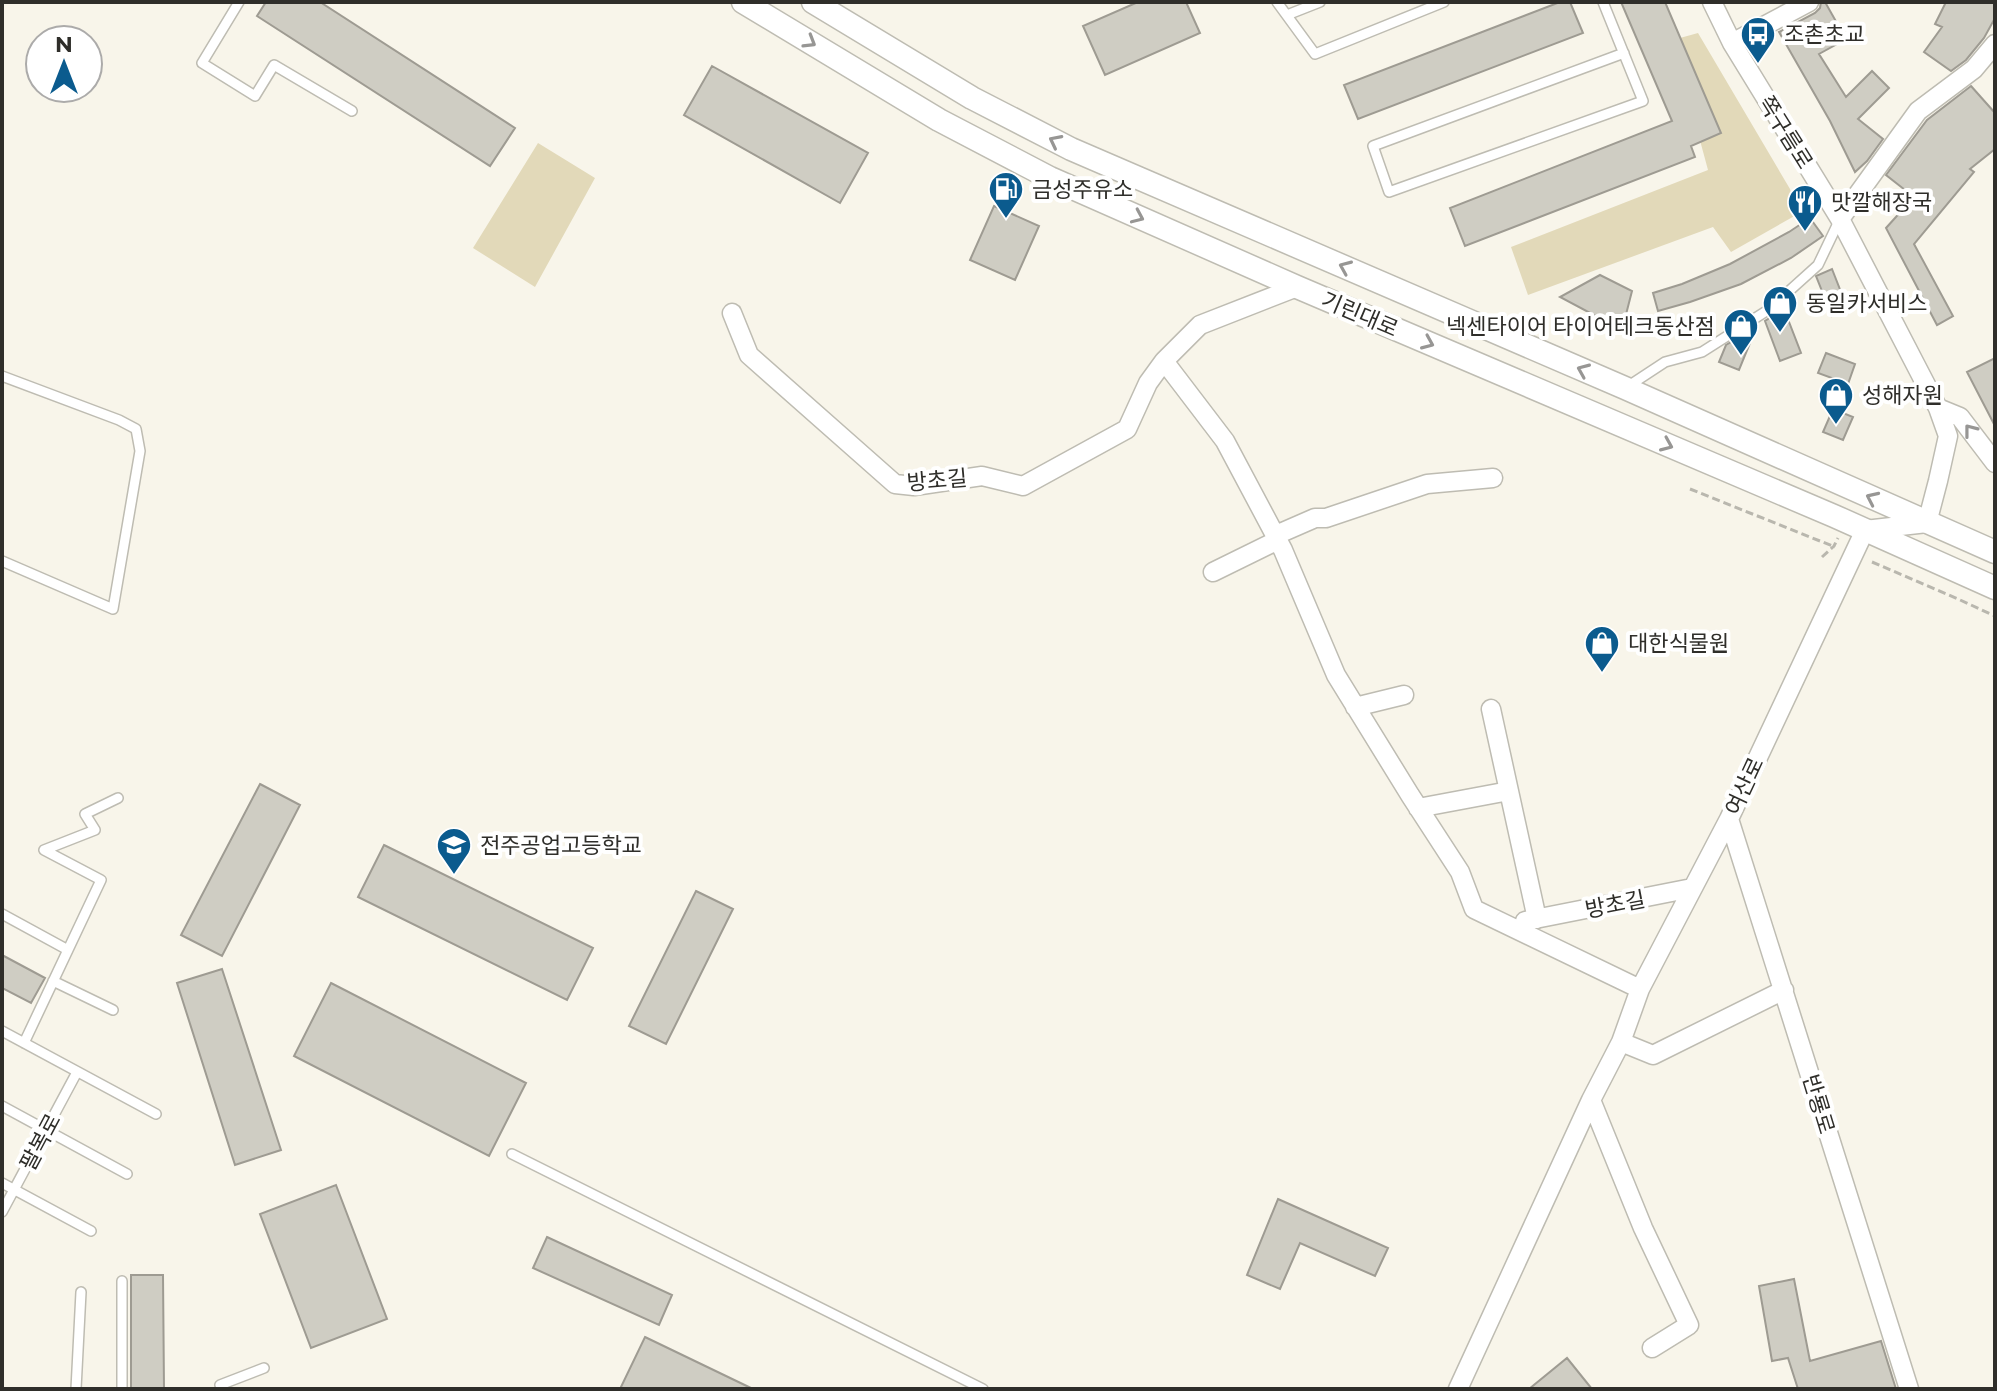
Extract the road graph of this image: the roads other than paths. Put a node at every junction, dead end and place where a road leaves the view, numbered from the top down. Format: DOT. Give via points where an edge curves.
graph roads {
  1 [pos="239,2"];
  2 [pos="743,2"];
  3 [pos="813,2"];
  4 [pos="1277,2"];
  5 [pos="1320,2"];
  6 [pos="1444,2"];
  7 [pos="1603,2"];
  8 [pos="1712,2"];
  9 [pos="1809,2"];
  10 [pos="1287,15"];
  11 [pos="1732,43"];
  12 [pos="1995,44"];
  13 [pos="1624,53"];
  14 [pos="352,111"];
  15 [pos="1840,219"];
  16 [pos="1297,287"];
  17 [pos="732,313"];
  18 [pos="1164,361"];
  19 [pos="2,376"];
  20 [pos="1625,388"];
  21 [pos="1938,408"];
  22 [pos="1995,463"];
  23 [pos="1493,478"];
  24 [pos="1927,523"];
  25 [pos="1865,530"];
  26 [pos="1277,538"];
  27 [pos="1995,552"];
  28 [pos="2,561"];
  29 [pos="1213,572"];
  30 [pos="1995,588"];
  31 [pos="1404,695"];
  32 [pos="1355,707"];
  33 [pos="1491,709"];
  34 [pos="1509,791"];
  35 [pos="118,798"];
  36 [pos="1418,808"];
  37 [pos="1729,819"];
  38 [pos="1692,888"];
  39 [pos="2,914"];
  40 [pos="1537,919"];
  41 [pos="1507,924"];
  42 [pos="68,950"];
  43 [pos="53,981"];
  44 [pos="1640,989"];
  45 [pos="1784,990"];
  46 [pos="113,1010"];
  47 [pos="2,1031"];
  48 [pos="1621,1042"];
  49 [pos="24,1043"];
  50 [pos="77,1072"];
  51 [pos="1591,1100"];
  52 [pos="2,1106"];
  53 [pos="156,1114"];
  54 [pos="46,1130"];
  55 [pos="512,1154"];
  56 [pos="127,1174"];
  57 [pos="2,1183"];
  58 [pos="14,1190"];
  59 [pos="2,1212"];
  60 [pos="91,1231"];
  61 [pos="122,1281"];
  62 [pos="81,1292"];
  63 [pos="1652,1348"];
  64 [pos="264,1368"];
  65 [pos="76,1389"];
  66 [pos="122,1389"];
  67 [pos="222,1389"];
  68 [pos="983,1389"];
  69 [pos="1458,1389"];
  70 [pos="1909,1389"];
  1 -- 14 [label="lane" via="202,63 255,96 274,65"];
  2 -- 16 [label="street, 기린대로, one-way" via="939,120 1050,178"];
  20 -- 3 [label="street, 기린대로, one-way" via="1071,149 972,98"];
  4 -- 10 [label="lane"];
  5 -- 10 [label="lane"];
  6 -- 10 [label="lane" via="1315,54"];
  7 -- 13 [label="lane"];
  8 -- 11 [label="street, 쪽구름로"];
  9 -- 11 [label="street"];
  11 -- 15 [label="street, 쪽구름로"];
  12 -- 15 [label="street" via="1974,69 1918,111"];
  13 -- 13 [label="lane" via="1643,101 1389,192 1373,146"];
  15 -- 20 [label="lane" via="1818,265 1768,310 1702,352 1665,362"];
  15 -- 21 [label="street, 쪽구름로"];
  16 -- 18 [label="street, 방초길" via="1200,325"];
  16 -- 25 [label="street, 기린대로, one-way"];
  17 -- 18 [label="street, 방초길" via="749,355 895,484 982,476 1023,486 1127,429"];
  18 -- 26 [label="street" via="1225,441"];
  19 -- 28 [label="lane" via="136,429 140,451 113,609"];
  24 -- 20 [label="street, 기린대로, one-way"];
  22 -- 21 [label="street, 쪽구름로, one-way" via="1960,417"];
  21 -- 24 [label="street, 쪽구름로" via="1948,436"];
  23 -- 26 [label="street" via="1427,484 1315,518"];
  24 -- 25 [label="street"];
  24 -- 27 [label="street, 기린대로"];
  25 -- 30 [label="street, 기린대로"];
  25 -- 37 [label="street, 여산로"];
  26 -- 29 [label="street"];
  26 -- 32 [label="street"];
  31 -- 32 [label="street"];
  32 -- 36 [label="street"];
  33 -- 34 [label="street"];
  34 -- 36 [label="street"];
  34 -- 40 [label="street"];
  35 -- 42 [label="lane" via="85,814 95,830 44,850 101,880"];
  36 -- 41 [label="street" via="1460,872 1474,909"];
  37 -- 38 [label="street, 여산로"];
  37 -- 45 [label="street, 반룡로"];
  38 -- 40 [label="street, 방초길"];
  38 -- 44 [label="street, 여산로"];
  39 -- 42 [label="lane"];
  40 -- 41 [label="street, 방초길"];
  41 -- 44 [label="street"];
  42 -- 43 [label="lane"];
  43 -- 46 [label="lane"];
  43 -- 49 [label="lane"];
  44 -- 48 [label="street, 여산로"];
  45 -- 48 [label="street" via="1653,1055"];
  45 -- 70 [label="street, 반룡로"];
  47 -- 49 [label="lane"];
  48 -- 51 [label="street, 여산로"];
  49 -- 50 [label="lane"];
  50 -- 53 [label="lane"];
  50 -- 54 [label="lane, 팔복로"];
  51 -- 63 [label="street" via="1689,1325"];
  51 -- 69 [label="street, 여산로"];
  52 -- 54 [label="lane"];
  54 -- 56 [label="lane"];
  54 -- 58 [label="lane, 팔복로"];
  55 -- 68 [label="lane"];
  57 -- 58 [label="lane"];
  58 -- 59 [label="lane, 팔복로"];
  58 -- 60 [label="lane"];
  61 -- 66 [label="lane"];
  62 -- 65 [label="lane"];
  64 -- 67 [label="lane" via="220,1385"];
}
